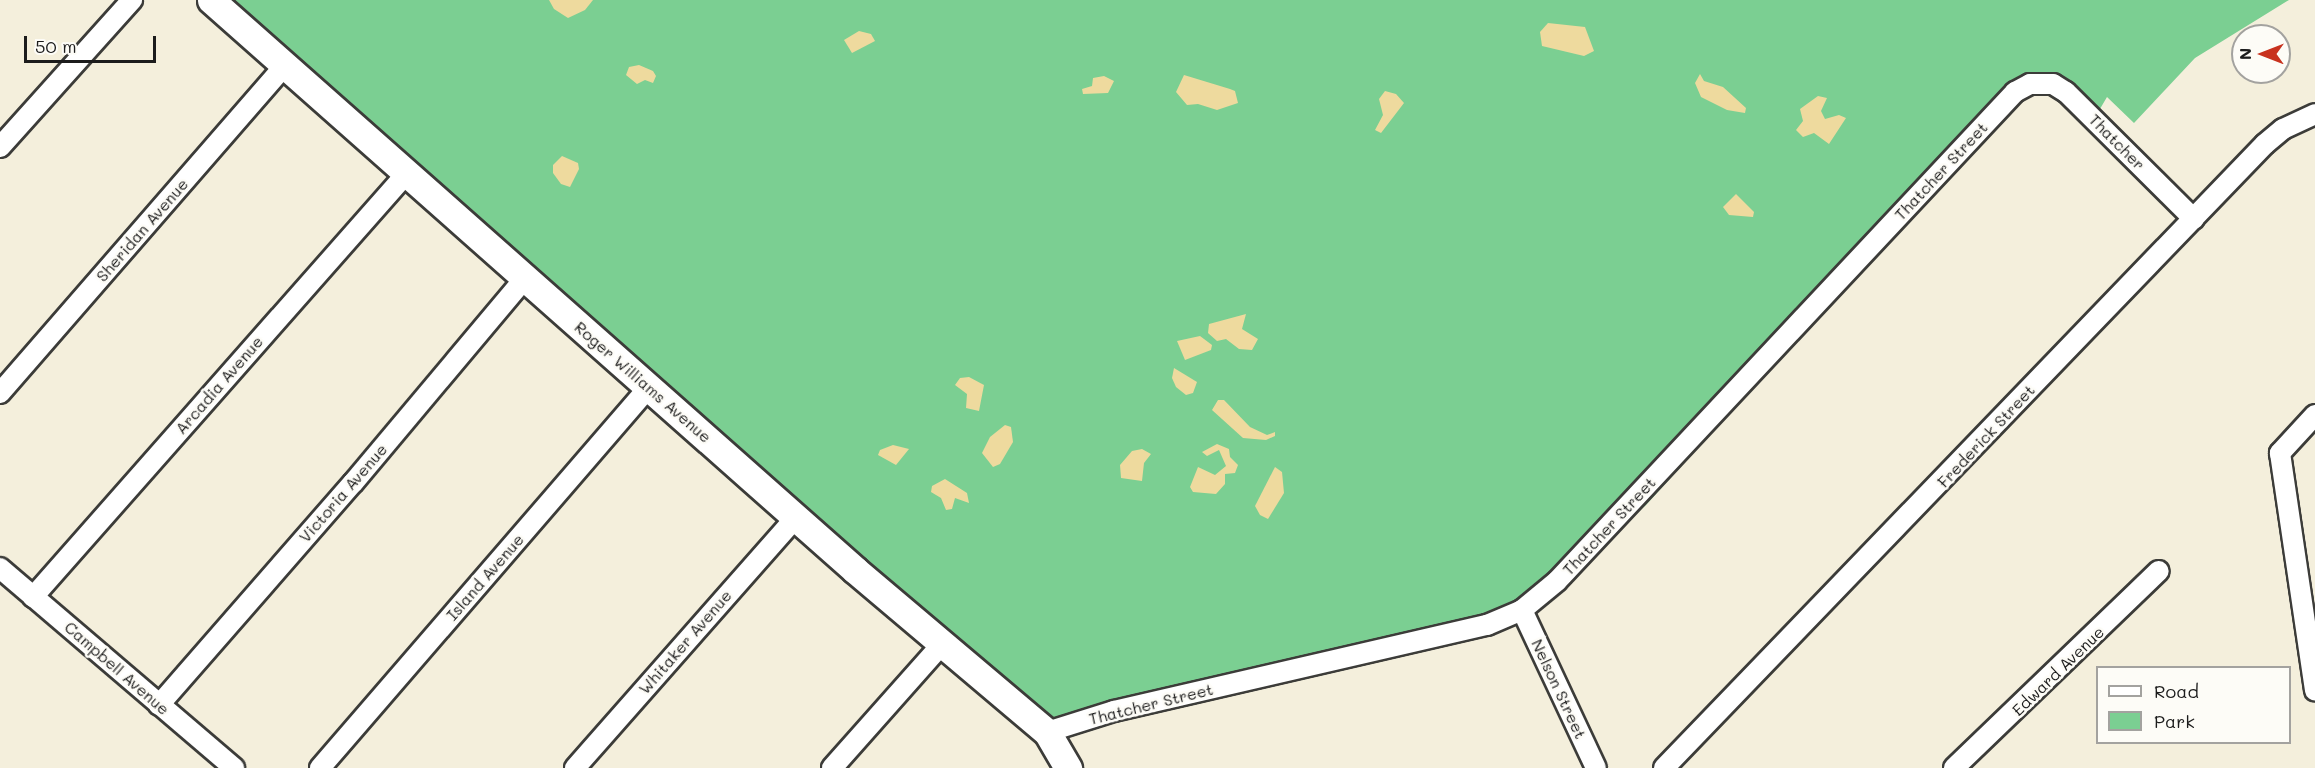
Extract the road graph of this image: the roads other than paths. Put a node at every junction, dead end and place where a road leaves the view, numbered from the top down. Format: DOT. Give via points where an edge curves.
graph roads {
  1 [pos="132,0"];
  2 [pos="211,0"];
  3 [pos="284,66"];
  4 [pos="2031,84"];
  5 [pos="2315,114"];
  6 [pos="0,147"];
  7 [pos="406,174"];
  8 [pos="2194,219"];
  9 [pos="524,279"];
  10 [pos="650,386"];
  11 [pos="0,393"];
  12 [pos="2315,415"];
  13 [pos="796,517"];
  14 [pos="0,568"];
  15 [pos="2159,571"];
  16 [pos="33,597"];
  17 [pos="1522,610"];
  18 [pos="942,644"];
  19 [pos="2315,690"];
  20 [pos="159,705"];
  21 [pos="1047,732"];
  22 [pos="234,768"];
  23 [pos="320,768"];
  24 [pos="575,768"];
  25 [pos="832,768"];
  26 [pos="1068,768"];
  27 [pos="1596,768"];
  28 [pos="1664,768"];
  29 [pos="1954,768"];
  1 -- 6 [label="street"];
  2 -- 3 [label="main road, Roger Williams Avenue"];
  3 -- 7 [label="main road, Roger Williams Avenue"];
  3 -- 11 [label="street, Sheridan Avenue"];
  4 -- 8 [label="street, Thatcher" via="2053,84 2066,92"];
  4 -- 17 [label="street, Thatcher Street" via="2014,92 1557,581"];
  5 -- 8 [label="street, Frederick Street" via="2283,129 2265,144"];
  7 -- 9 [label="main road, Roger Williams Avenue"];
  7 -- 16 [label="street, Arcadia Avenue"];
  8 -- 28 [label="street, Frederick Street"];
  9 -- 10 [label="main road, Roger Williams Avenue"];
  9 -- 20 [label="street, Victoria Avenue"];
  10 -- 13 [label="main road, Roger Williams Avenue"];
  10 -- 23 [label="street, Island Avenue"];
  12 -- 19 [label="street" via="2280,453"];
  13 -- 18 [label="main road, Roger Williams Avenue"];
  13 -- 24 [label="street, Whitaker Avenue"];
  14 -- 16 [label="street, Campbell Avenue"];
  15 -- 29 [label="street, Edward Avenue"];
  16 -- 20 [label="street, Campbell Avenue"];
  17 -- 21 [label="street, Thatcher Street" via="1487,625 1114,711"];
  17 -- 27 [label="street, Nelson Street"];
  18 -- 21 [label="main road, Roger Williams Avenue"];
  18 -- 25 [label="street"];
  20 -- 22 [label="street, Campbell Avenue"];
  21 -- 26 [label="main road, Roger Williams Avenue"];
}
